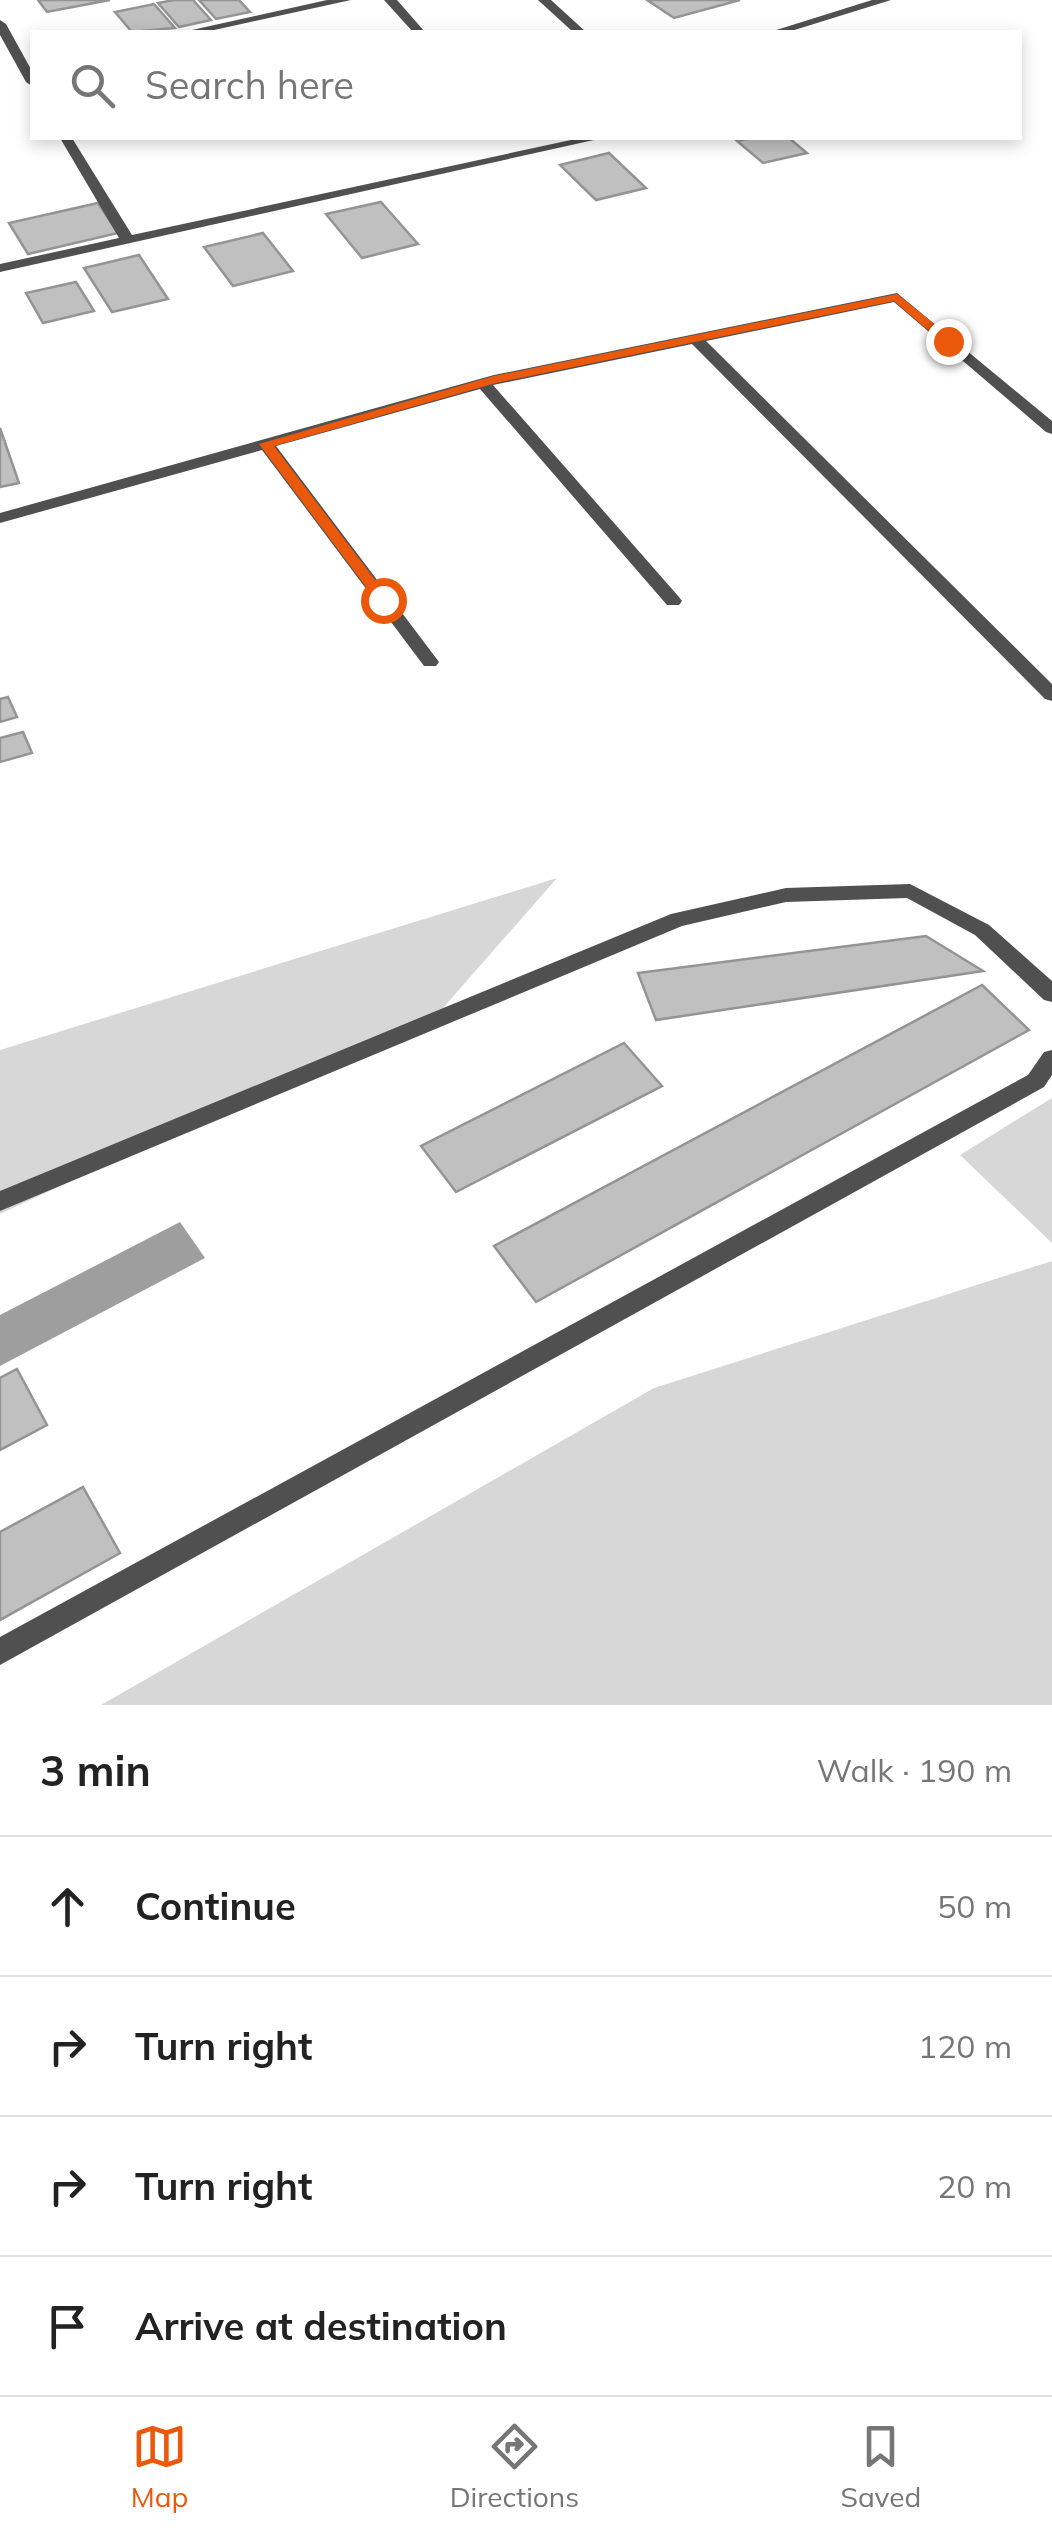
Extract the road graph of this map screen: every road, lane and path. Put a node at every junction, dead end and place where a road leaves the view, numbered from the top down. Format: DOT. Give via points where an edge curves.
graph roads {
  1 [pos="345,0"];
  2 [pos="390,0"];
  3 [pos="544,0"];
  4 [pos="886,0"];
  5 [pos="0,24"];
  6 [pos="199,30"];
  7 [pos="417,30"];
  8 [pos="578,30"];
  9 [pos="783,30"];
  10 [pos="22,67"];
  11 [pos="67,140"];
  12 [pos="514,140"];
  13 [pos="587,140"];
  14 [pos="525,153"];
  15 [pos="128,240"];
  16 [pos="0,268"];
  17 [pos="696,338"];
  18 [pos="482,383"];
  19 [pos="1052,429"];
  20 [pos="266,444"];
  21 [pos="0,518"];
  22 [pos="673,601"];
  23 [pos="430,662"];
  24 [pos="1052,695"];
  25 [pos="1052,994"];
  26 [pos="1052,1058"];
  27 [pos="0,1201"];
  28 [pos="0,1652"];
  1 -- 6 [label="street"];
  2 -- 7 [label="street"];
  3 -- 8 [label="street"];
  4 -- 9 [label="street"];
  5 -- 10 [label="street"];
  11 -- 15 [label="street"];
  12 -- 14 [label="street"];
  13 -- 14 [label="street"];
  14 -- 15 [label="street"];
  15 -- 16 [label="street"];
  17 -- 18 [label="street"];
  17 -- 19 [label="street" via="897,297"];
  17 -- 24 [label="street"];
  18 -- 20 [label="street"];
  18 -- 22 [label="street"];
  20 -- 21 [label="street"];
  20 -- 23 [label="street"];
  25 -- 27 [label="street" via="982,930 910,890 786,896 678,919"];
  26 -- 28 [label="street" via="1036,1082"];
}
